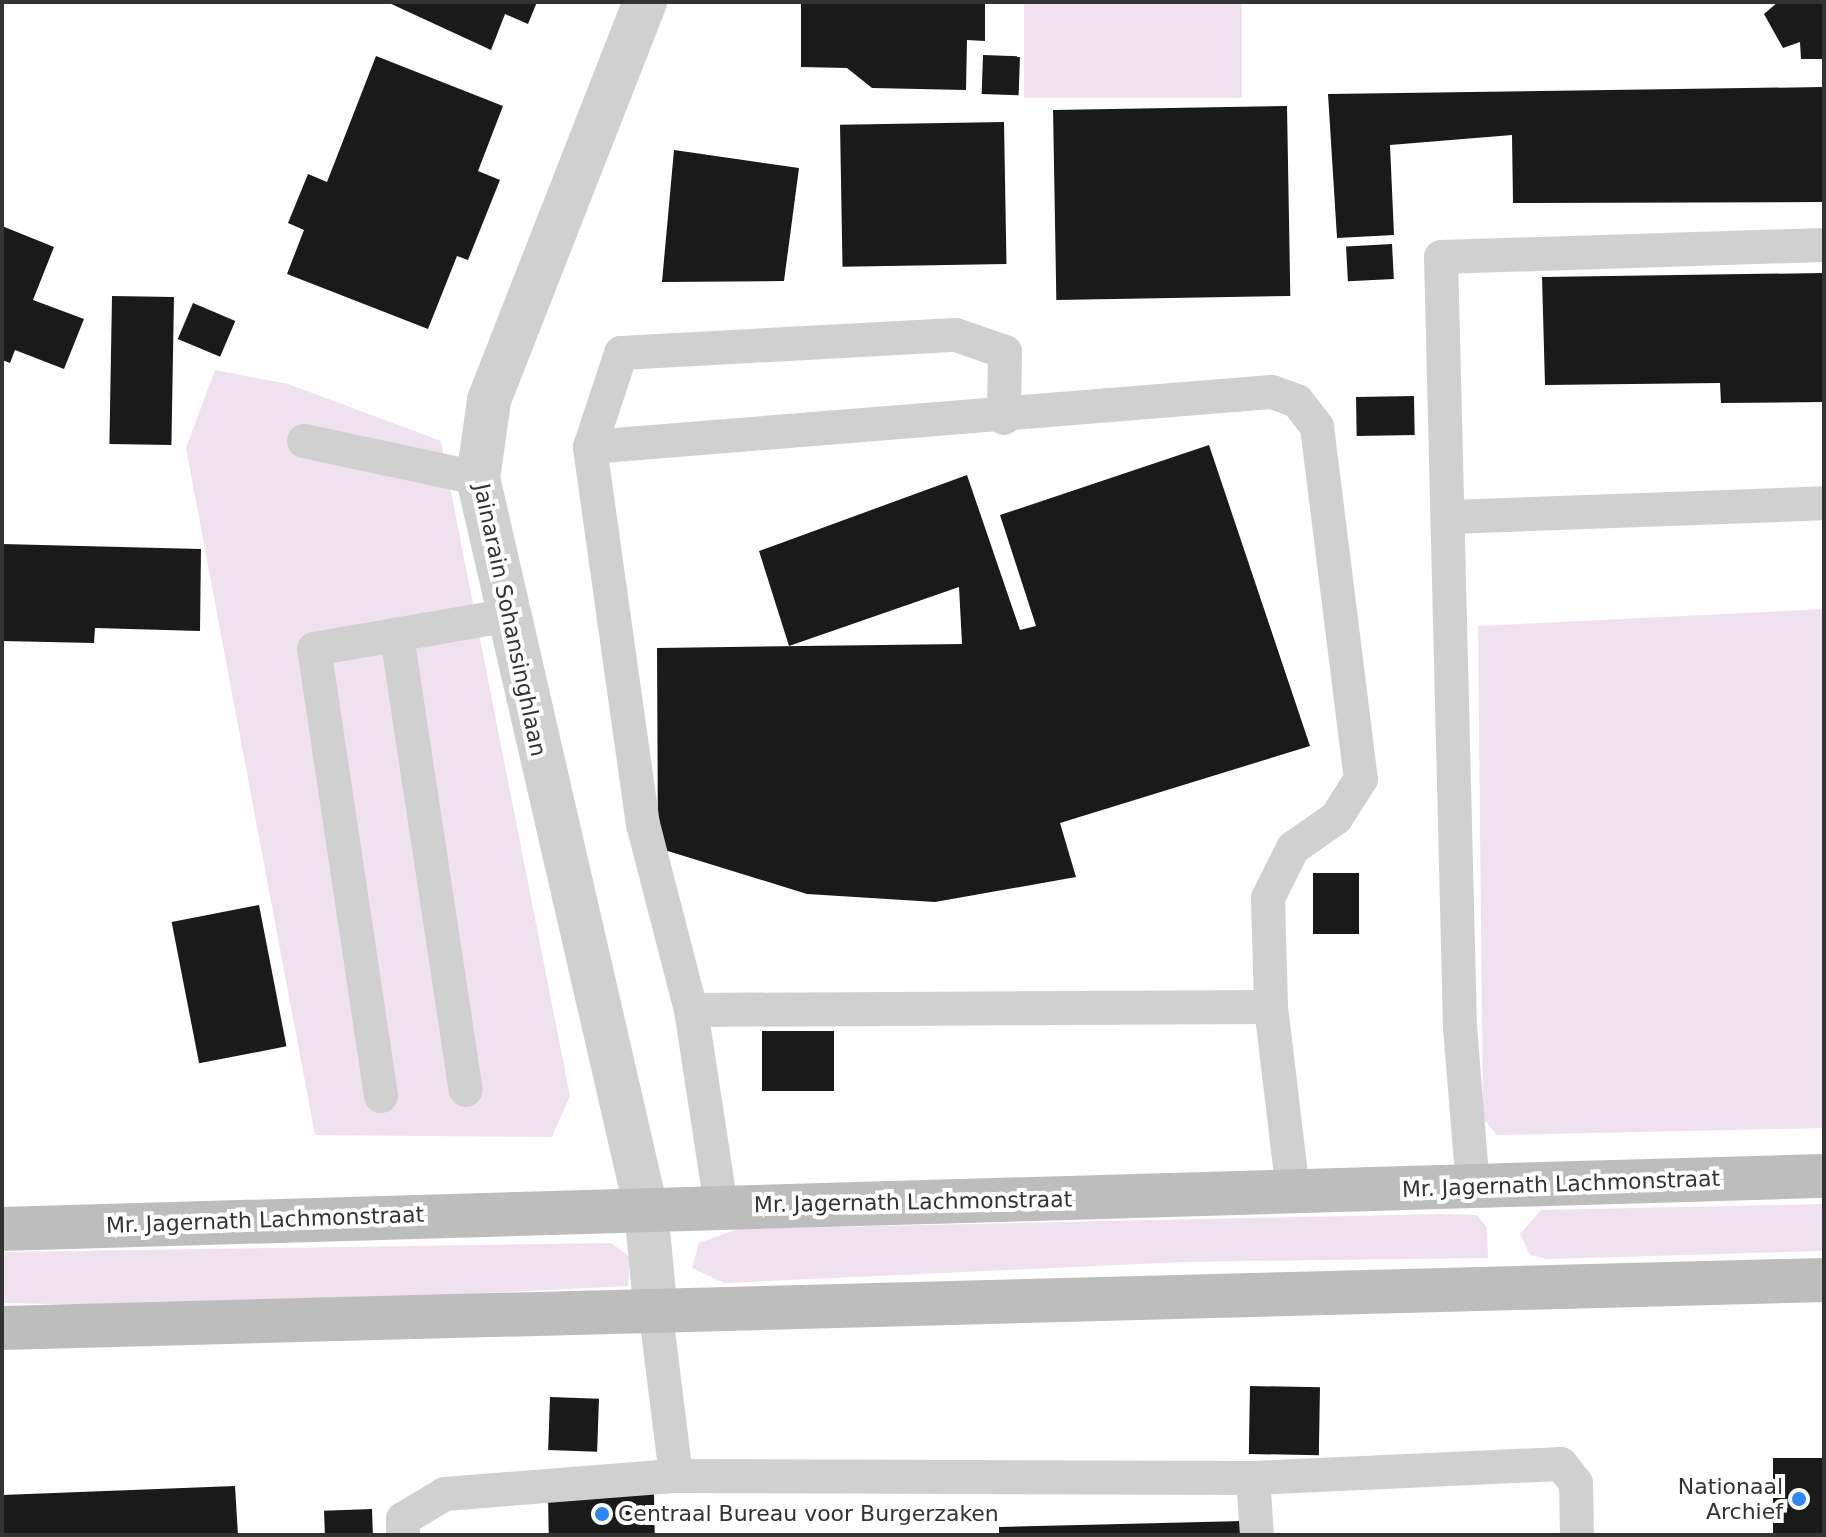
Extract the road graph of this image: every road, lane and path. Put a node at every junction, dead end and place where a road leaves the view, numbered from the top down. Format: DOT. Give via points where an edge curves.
graph roads {
  1 [pos="645,2"];
  2 [pos="1824,245"];
  3 [pos="1004,418"];
  4 [pos="304,441"];
  5 [pos="590,447"];
  6 [pos="478,478"];
  7 [pos="1824,503"];
  8 [pos="1451,517"];
  9 [pos="506,616"];
  10 [pos="397,636"];
  11 [pos="1271,1007"];
  12 [pos="691,1010"];
  13 [pos="466,1090"];
  14 [pos="381,1096"];
  15 [pos="1824,1176"];
  16 [pos="1473,1188"];
  17 [pos="1293,1192"];
  18 [pos="721,1206"];
  19 [pos="646,1209"];
  20 [pos="2,1229"];
  21 [pos="1824,1280"];
  22 [pos="656,1315"];
  23 [pos="2,1328"];
  24 [pos="676,1476"];
  25 [pos="1253,1478"];
  26 [pos="403,1535"];
  27 [pos="1257,1535"];
  28 [pos="1577,1535"];
  1 -- 6 [label="street, Jainarain Sohansinghlaan" via="489,401"];
  2 -- 8 [label="lane" via="1441,257"];
  3 -- 5 [label="lane"];
  3 -- 5 [label="lane" via="1005,352 956,335 621,353"];
  3 -- 11 [label="lane" via="1272,392 1297,401 1317,427 1361,779 1336,818 1293,848 1268,898"];
  4 -- 6 [label="lane"];
  5 -- 12 [label="lane" via="643,825"];
  6 -- 9 [label="street, Jainarain Sohansinghlaan"];
  7 -- 8 [label="lane"];
  8 -- 16 [label="lane" via="1460,1028"];
  9 -- 10 [label="lane"];
  9 -- 19 [label="street, Jainarain Sohansinghlaan"];
  10 -- 13 [label="lane"];
  10 -- 14 [label="lane" via="314,649"];
  11 -- 12 [label="lane"];
  11 -- 17 [label="lane"];
  12 -- 18 [label="lane"];
  15 -- 16 [label="main road, Mr. Jagernath Lachmonstraat"];
  16 -- 17 [label="main road, Mr. Jagernath Lachmonstraat"];
  17 -- 18 [label="main road, Mr. Jagernath Lachmonstraat"];
  18 -- 19 [label="main road, Mr. Jagernath Lachmonstraat"];
  19 -- 20 [label="main road, Mr. Jagernath Lachmonstraat"];
  19 -- 22 [label="street, Jainarain Sohansinghlaan"];
  21 -- 22 [label="main road"];
  22 -- 23 [label="main road"];
  22 -- 24 [label="lane"];
  24 -- 25 [label="lane"];
  24 -- 26 [label="lane" via="445,1494 403,1519"];
  25 -- 27 [label="lane"];
  25 -- 28 [label="lane" via="1561,1464 1576,1483"];
}
